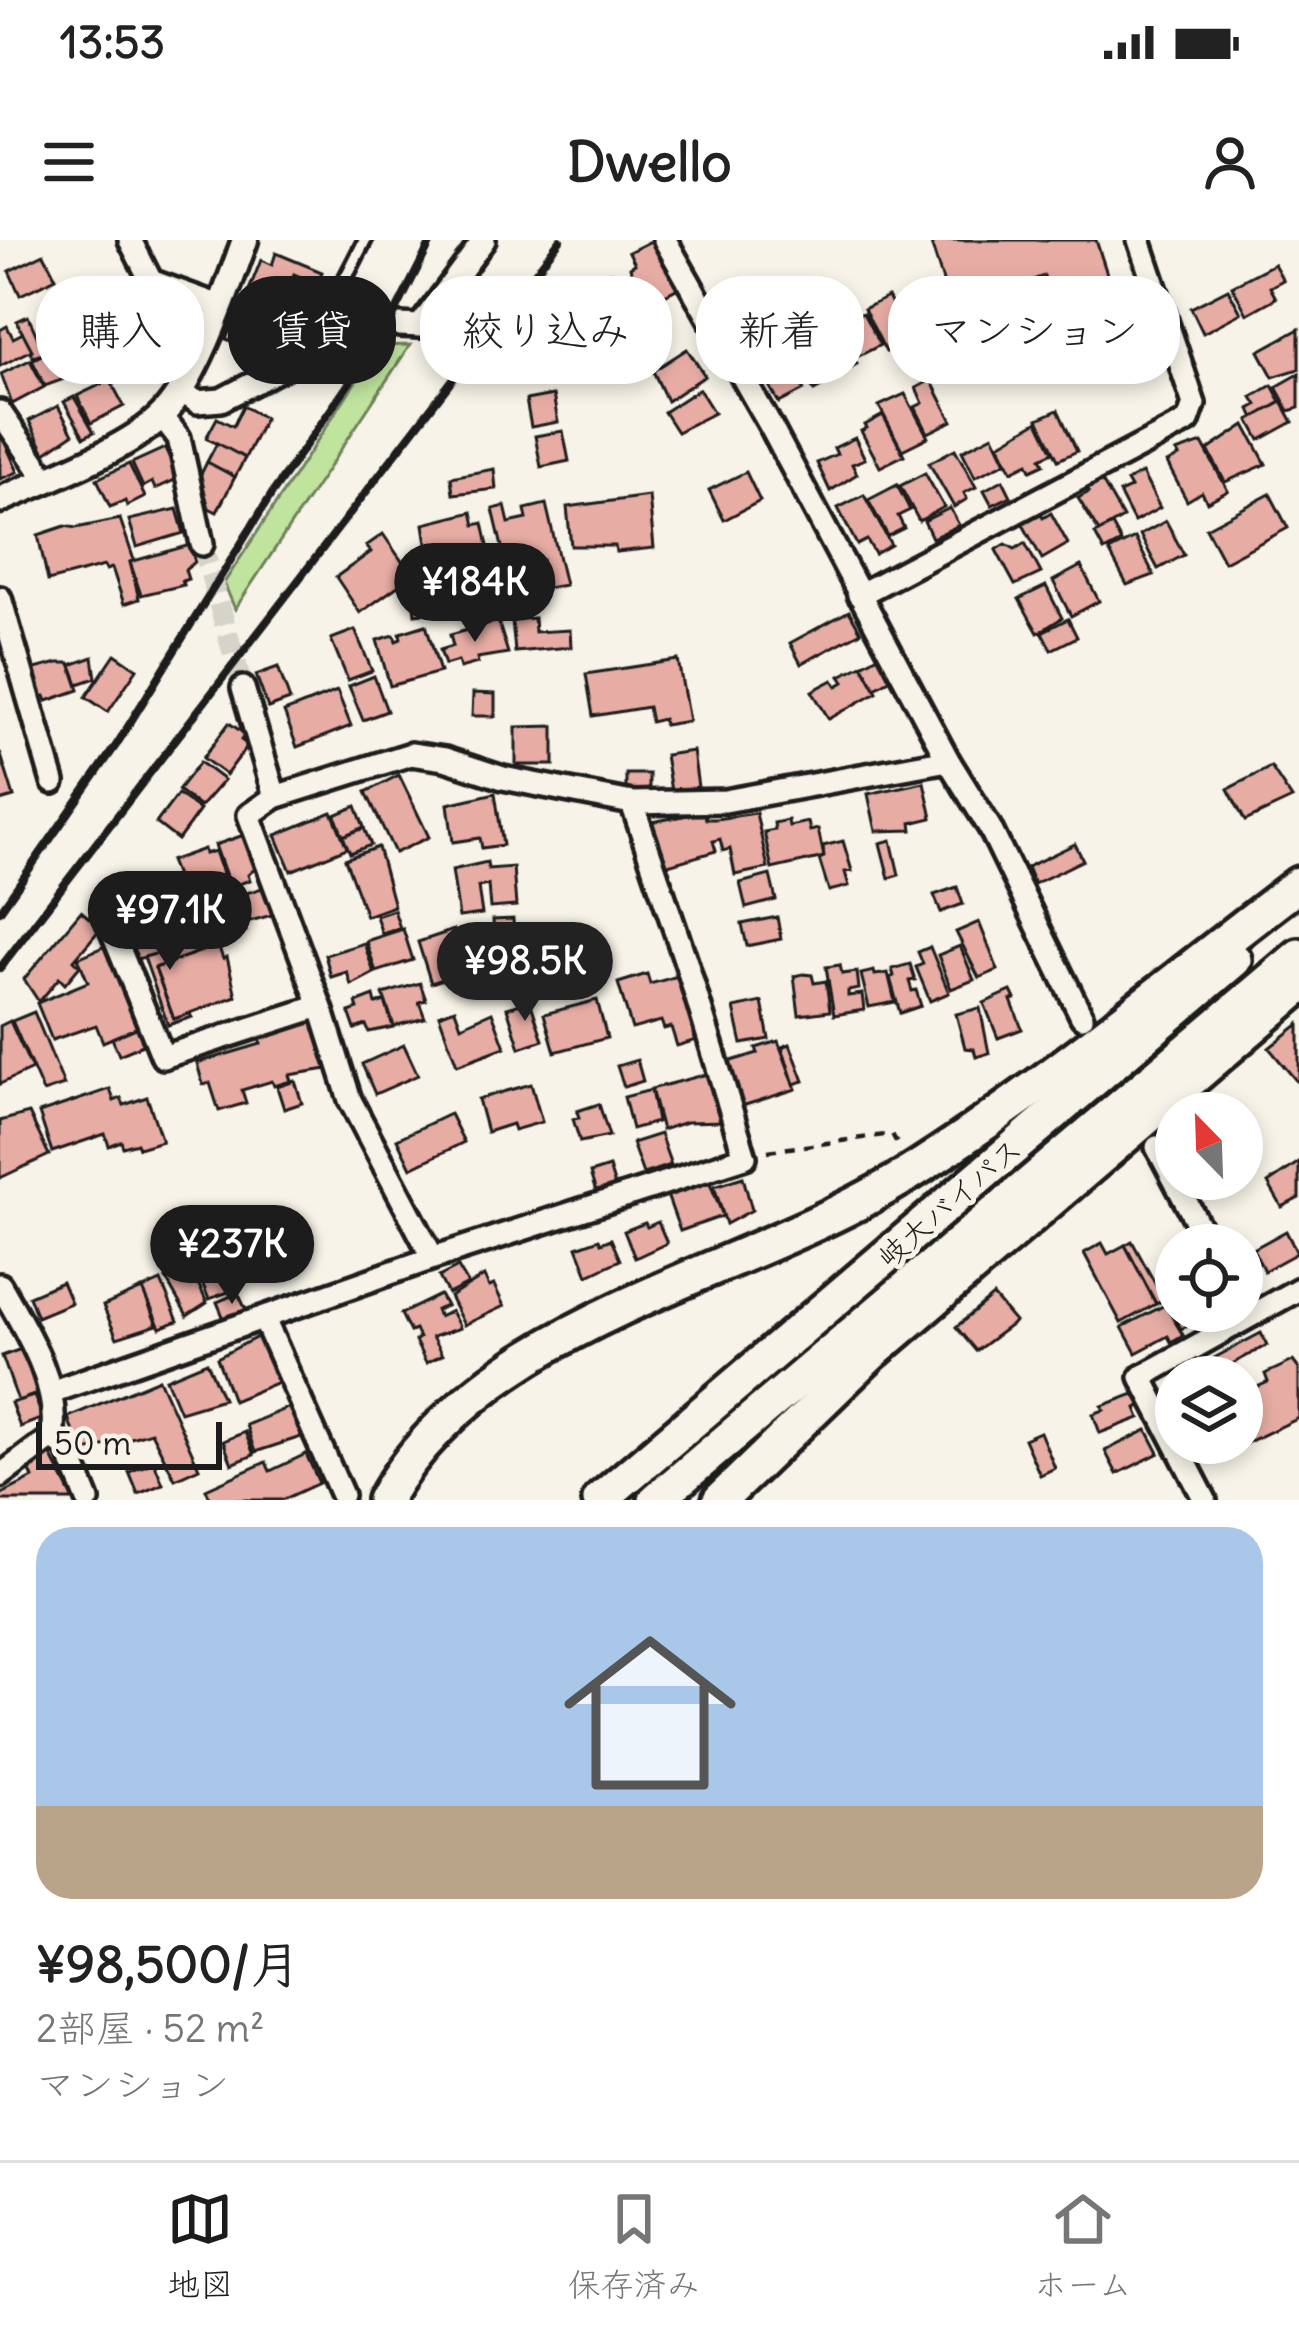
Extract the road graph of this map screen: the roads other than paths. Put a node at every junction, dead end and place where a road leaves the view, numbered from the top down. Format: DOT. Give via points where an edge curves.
graph roads {
  1 [pos="130,240"];
  2 [pos="245,240"];
  3 [pos="365,240"];
  4 [pos="484,240"];
  5 [pos="665,240"];
  6 [pos="1139,240"];
  7 [pos="347,276"];
  8 [pos="220,306"];
  9 [pos="399,326"];
  10 [pos="252,384"];
  11 [pos="180,391"];
  12 [pos="0,412"];
  13 [pos="162,416"];
  14 [pos="46,479"];
  15 [pos="0,500"];
  16 [pos="202,544"];
  17 [pos="860,595"];
  18 [pos="0,598"];
  19 [pos="243,688"];
  20 [pos="948,760"];
  21 [pos="53,782"];
  22 [pos="275,797"];
  23 [pos="632,803"];
  24 [pos="1299,884"];
  25 [pos="1299,904"];
  26 [pos="105,914"];
  27 [pos="1299,956"];
  28 [pos="1299,986"];
  29 [pos="320,1006"];
  30 [pos="1082,1017"];
  31 [pos="433,1258"];
  32 [pos="0,1285"];
  33 [pos="1299,1289"];
  34 [pos="1263,1304"];
  35 [pos="264,1319"];
  36 [pos="1212,1332"];
  37 [pos="51,1392"];
  38 [pos="52,1436"];
  39 [pos="0,1476"];
  40 [pos="342,1495"];
  41 [pos="88,1500"];
  42 [pos="384,1500"];
  43 [pos="600,1500"];
  44 [pos="656,1500"];
  45 [pos="720,1500"];
  46 [pos="1204,1500"];
  1 -- 8 [label="street" via="151,281"];
  2 -- 8 [label="street"];
  3 -- 7 [label="lane"];
  4 -- 9 [label="street" via="420,326"];
  5 -- 17 [label="street"];
  6 -- 17 [label="street" via="1194,404 1188,421"];
  8 -- 11 [label="street"];
  10 -- 11 [label="street" via="221,400 197,402"];
  11 -- 13 [label="street"];
  12 -- 14 [label="street"];
  13 -- 14 [label="street"];
  13 -- 16 [label="street" via="179,438"];
  14 -- 15 [label="street"];
  17 -- 20 [label="street"];
  18 -- 21 [label="street"];
  19 -- 22 [label="street"];
  20 -- 23 [label="street" via="725,802"];
  20 -- 30 [label="street"];
  22 -- 23 [label="street" via="411,754"];
  22 -- 29 [label="street" via="249,815"];
  23 -- 31 [label="street" via="745,1157"];
  24 -- 42 [label="highway" via="911,1172 830,1219 532,1355 467,1400 404,1465"];
  25 -- 43 [label="highway, 岐大バイパス"];
  26 -- 29 [label="street" via="164,1057"];
  27 -- 44 [label="highway, 岐大バイパス"];
  28 -- 45 [label="highway" via="872,1353"];
  29 -- 31 [label="street" via="350,1100"];
  31 -- 35 [label="street"];
  32 -- 37 [label="street"];
  33 -- 34 [label="street"];
  35 -- 37 [label="street"];
  35 -- 40 [label="street"];
  36 -- 46 [label="street" via="1141,1377"];
  37 -- 38 [label="street"];
  38 -- 39 [label="street"];
  38 -- 41 [label="street" via="67,1448"];
}
